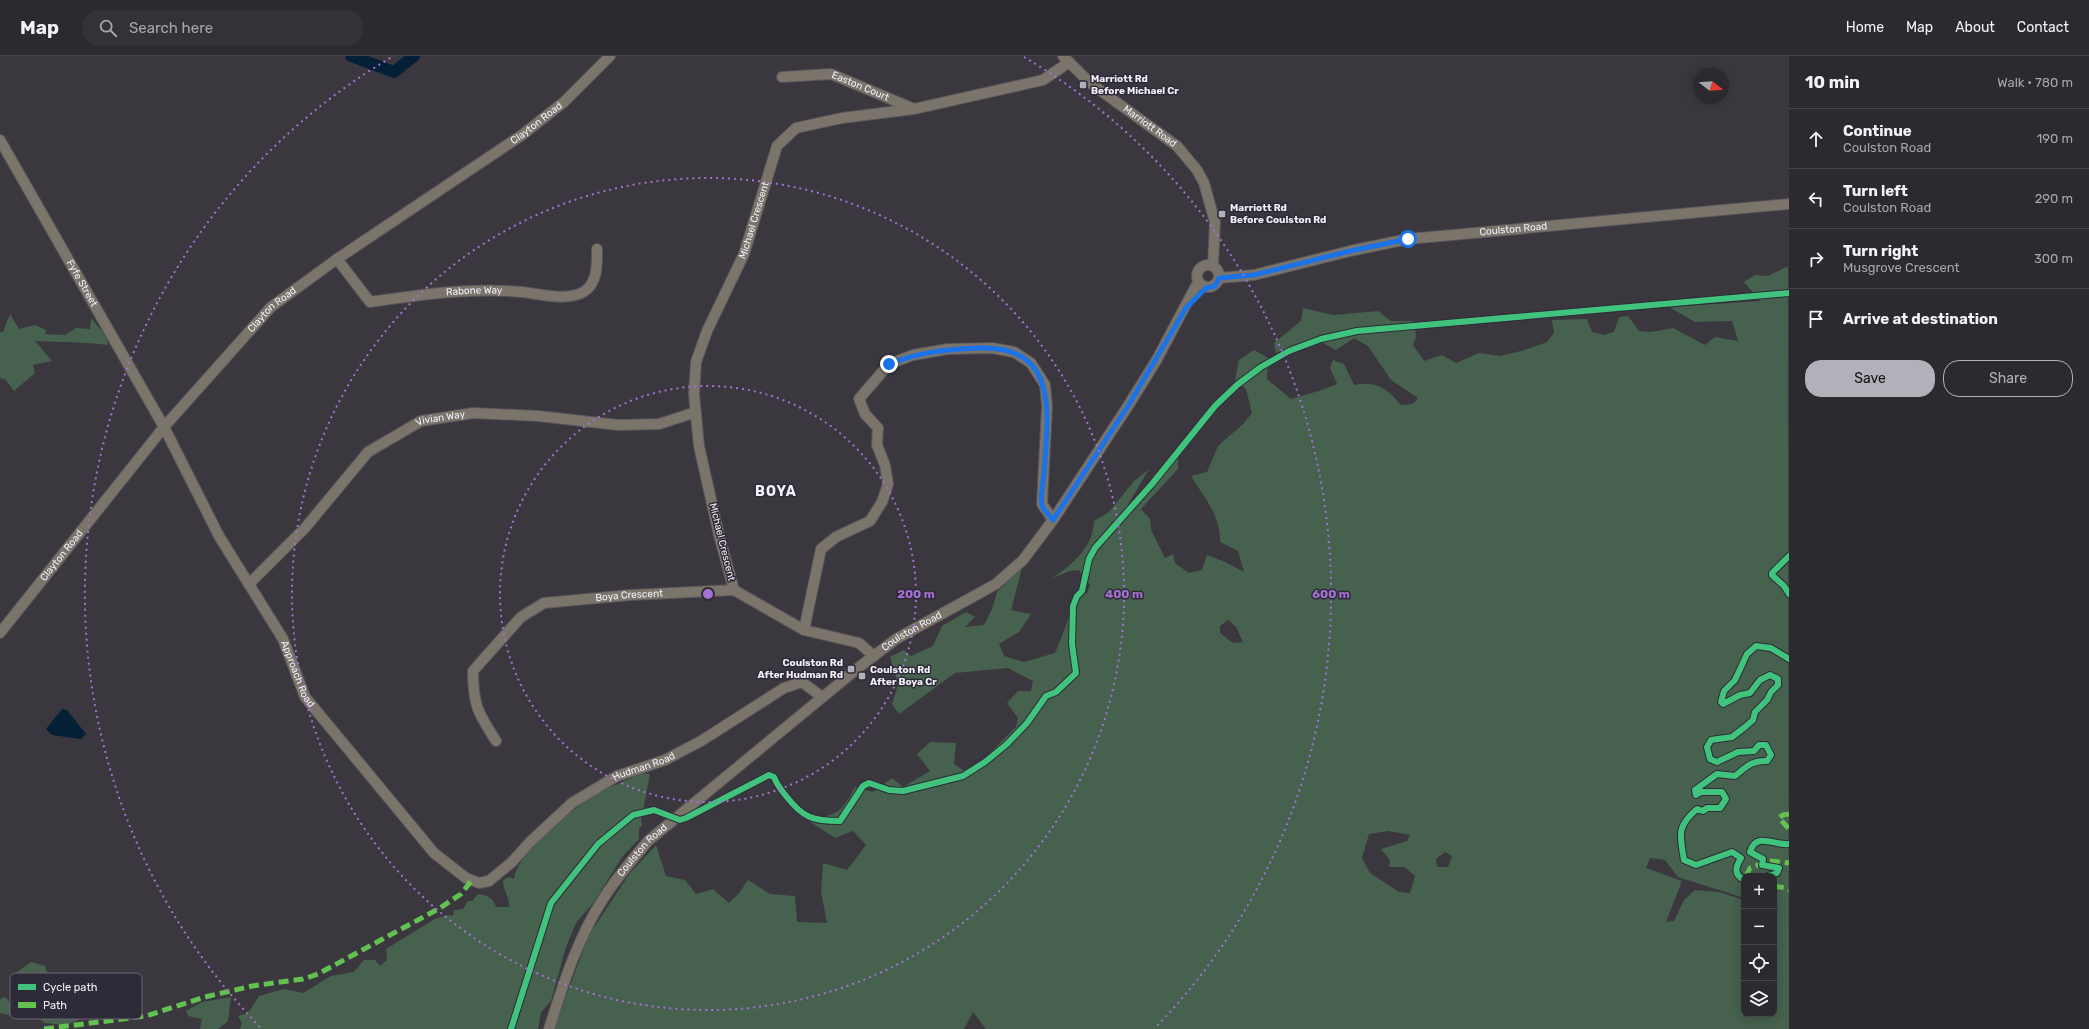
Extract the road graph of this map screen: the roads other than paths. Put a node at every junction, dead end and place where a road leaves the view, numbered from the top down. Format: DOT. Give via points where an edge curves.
graph roads {
  1 [pos="610,56"];
  2 [pos="1065,60"];
  3 [pos="782,77"];
  4 [pos="914,109"];
  5 [pos="0,140"];
  6 [pos="1789,204"];
  7 [pos="1212,215"];
  8 [pos="597,249"];
  9 [pos="337,259"];
  10 [pos="1203,266"];
  11 [pos="1217,272"];
  12 [pos="1202,285"];
  13 [pos="696,412"];
  14 [pos="164,427"];
  15 [pos="1053,520"];
  16 [pos="249,584"];
  17 [pos="734,590"];
  18 [pos="804,630"];
  19 [pos="0,633"];
  20 [pos="874,656"];
  21 [pos="822,697"];
  22 [pos="496,741"];
  23 [pos="479,883"];
  24 [pos="549,1029"];
  1 -- 9 [label="street, Clayton Road" via="564,102 522,135"];
  2 -- 4 [label="street, Michael Crescent" via="1043,80"];
  2 -- 7 [label="street, Marriott Road" via="1090,83 1177,146 1197,170 1204,183"];
  3 -- 4 [label="street, Easton Court" via="831,74"];
  4 -- 13 [label="street, Michael Crescent" via="842,118 796,128 777,146 744,254 696,362"];
  5 -- 14 [label="street, Fyfe Street"];
  6 -- 11 [label="street, Coulston Road" via="1408,239 1241,277"];
  7 -- 10 [label="street, Marriott Road" via="1208,254"];
  7 -- 11 [label="street, Marriott Road" via="1215,222"];
  8 -- 9 [label="street, Rabone Way" via="597,267 592,283 586,290 569,296 514,291 450,291 370,302"];
  9 -- 14 [label="street, Clayton Road" via="272,307"];
  10 -- 11 [label="street, Coulston Road"];
  10 -- 12 [label="street, Marriott Road" via="1198,271"];
  11 -- 12 [label="street, Coulston Road" via="1215,286"];
  12 -- 15 [label="street, Coulston Road" via="1128,406"];
  13 -- 16 [label="street, Vivian Way" via="659,424 618,425 538,416 473,413 421,421 368,452 305,528"];
  13 -- 17 [label="street, Michael Crescent" via="699,446"];
  14 -- 16 [label="street, Approach Road" via="219,536"];
  14 -- 19 [label="street, Clayton Road"];
  15 -- 18 [label="street" via="1042,504 1047,406 1044,385 1031,364 1014,352 992,348 948,349 913,355 889,364 859,399 865,414 878,428 877,445 885,465 888,484 882,502 870,521 836,538 821,549"];
  15 -- 20 [label="street, Coulston Road" via="1022,560 996,584 896,639"];
  16 -- 23 [label="street, Approach Road" via="283,639 305,697 434,853 466,878"];
  17 -- 18 [label="street"];
  17 -- 22 [label="street, Boya Crescent" via="630,595 544,603 526,613 491,648 473,671 473,690 478,712"];
  18 -- 20 [label="street" via="850,640 867,648"];
  20 -- 21 [label="street, Coulston Road"];
  21 -- 23 [label="street, Hudman Road" via="802,682 784,688 665,760 617,776 572,803 500,873 489,881"];
  21 -- 24 [label="street, Coulston Road" via="648,841 625,867 602,899 585,930 568,970"];
}
